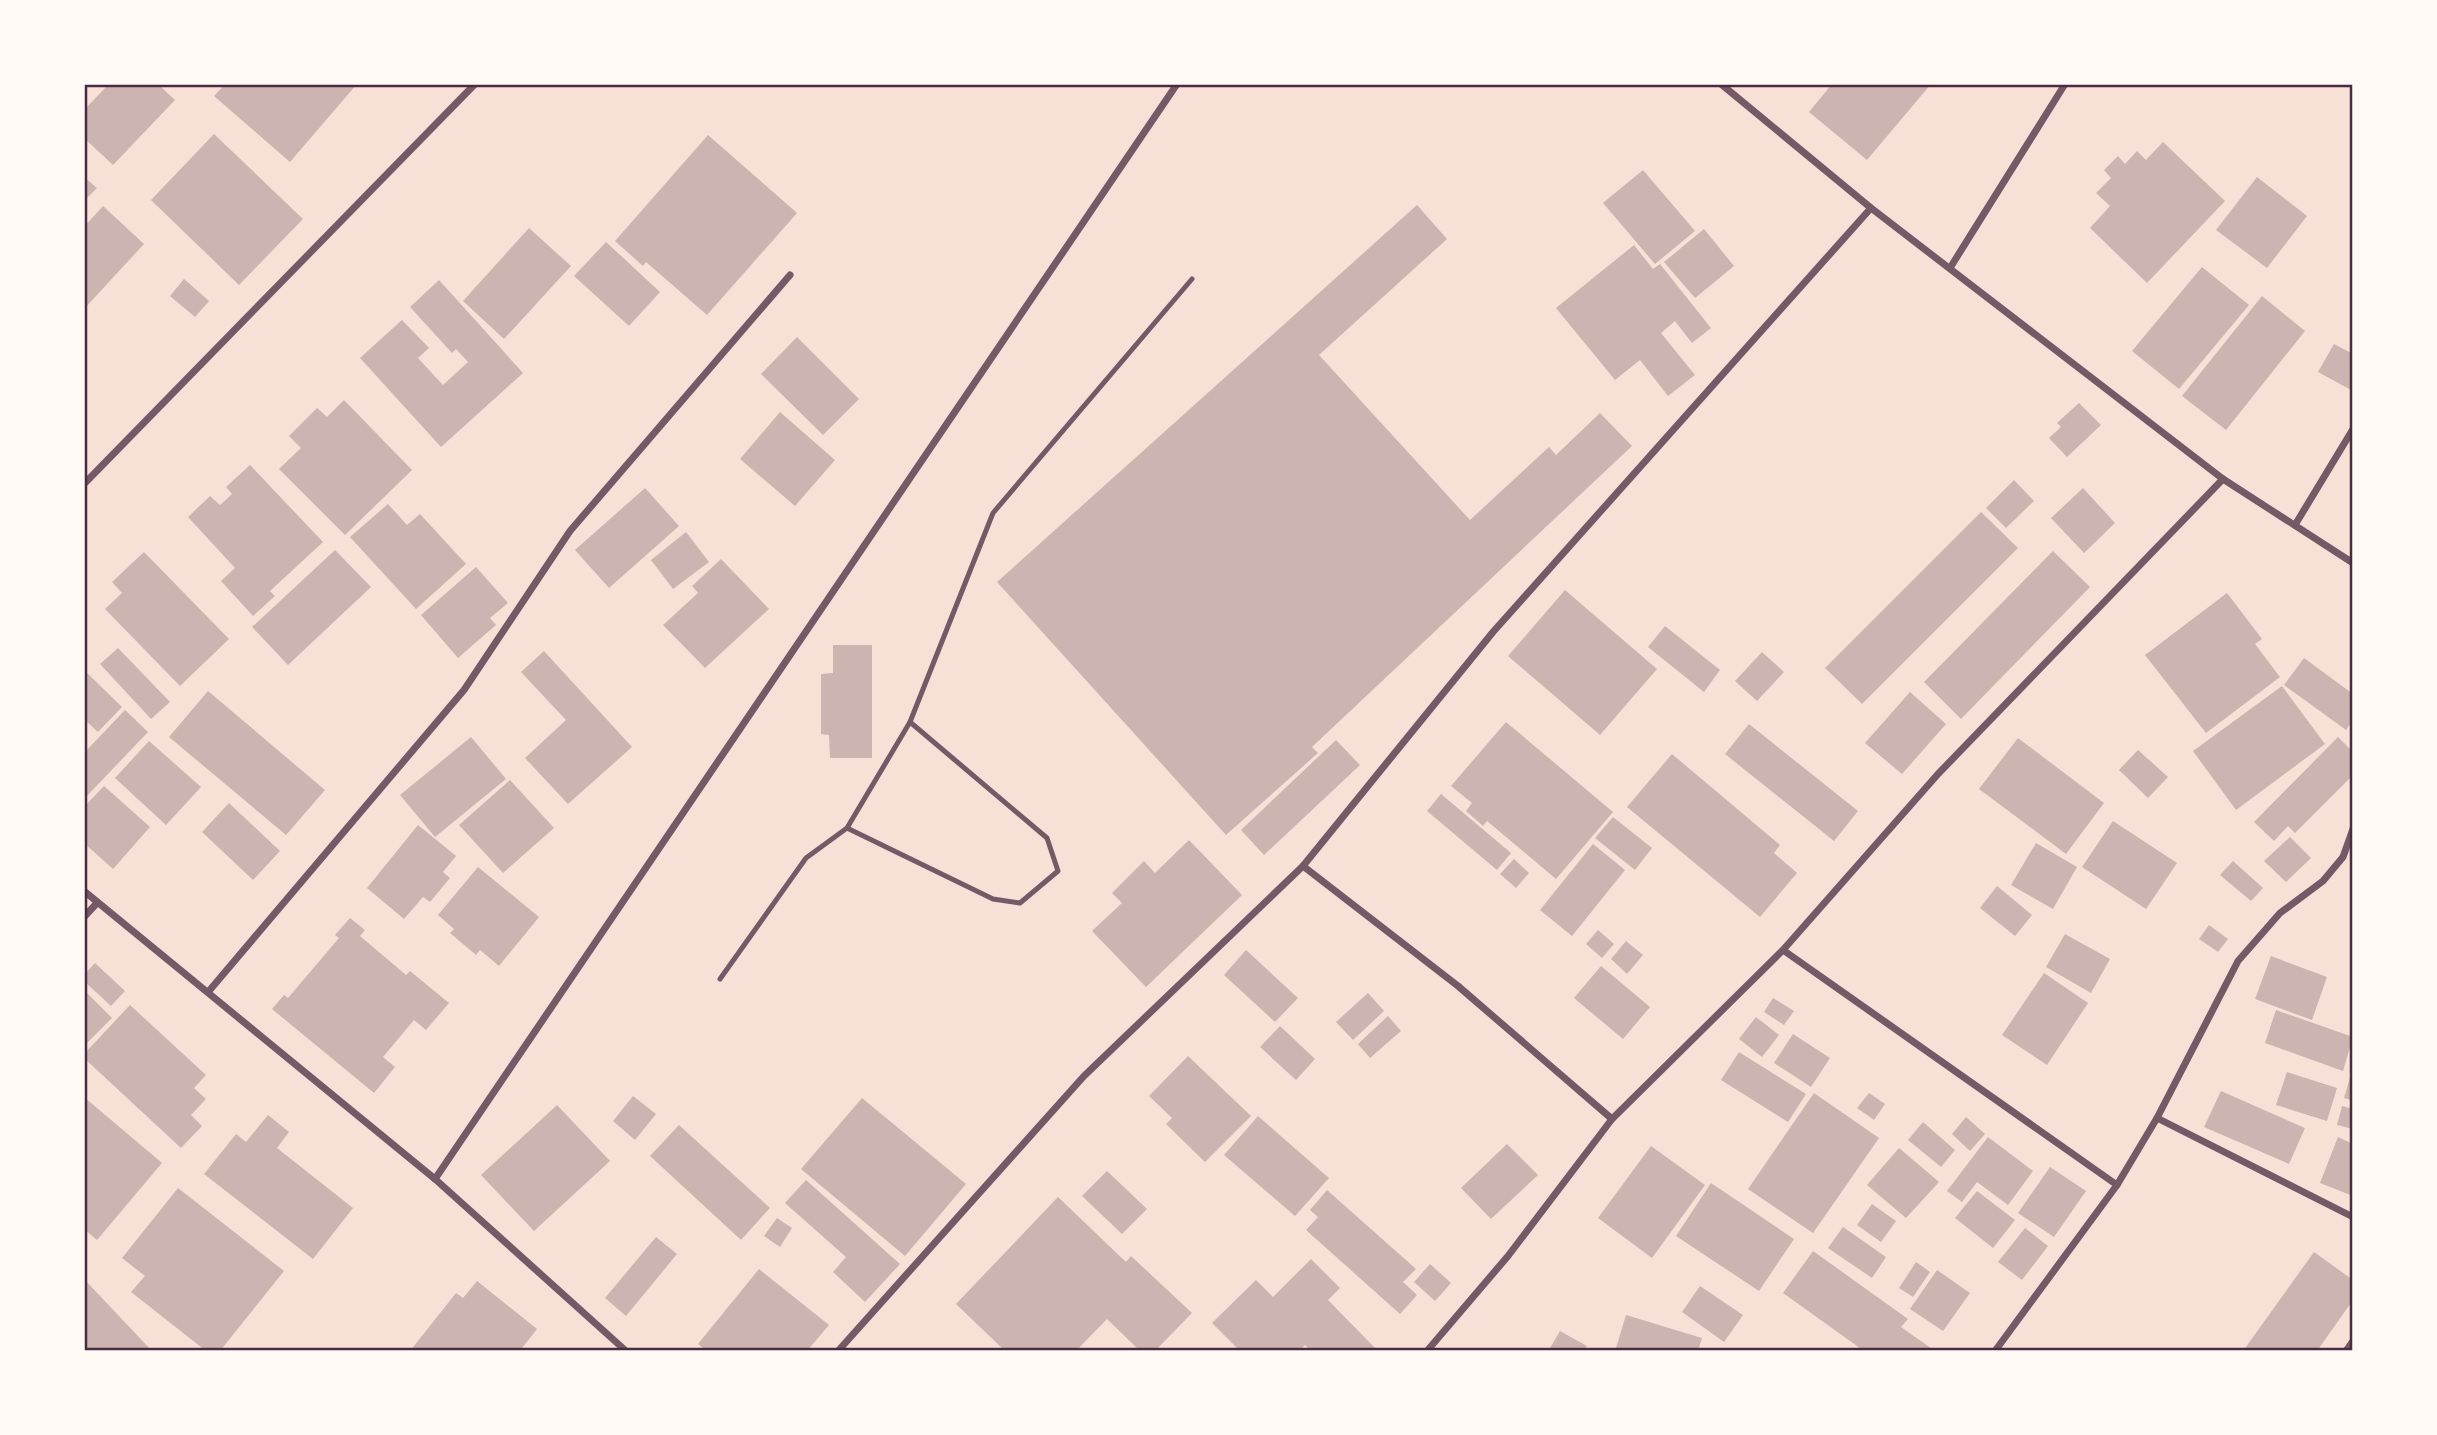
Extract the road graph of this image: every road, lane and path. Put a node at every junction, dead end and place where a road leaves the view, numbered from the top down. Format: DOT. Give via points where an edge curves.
graph roads {
  1 [pos="475,84"];
  2 [pos="1177,84"];
  3 [pos="1721,84"];
  4 [pos="2065,84"];
  5 [pos="1871,208"];
  6 [pos="1950,268"];
  7 [pos="790,275"];
  8 [pos="1192,279"];
  9 [pos="2353,429"];
  10 [pos="2223,479"];
  11 [pos="84,484"];
  12 [pos="2295,525"];
  13 [pos="2353,563"];
  14 [pos="910,722"];
  15 [pos="847,828"];
  16 [pos="2353,829"];
  17 [pos="1303,866"];
  18 [pos="84,891"];
  19 [pos="97,903"];
  20 [pos="84,917"];
  21 [pos="1783,950"];
  22 [pos="720,979"];
  23 [pos="209,990"];
  24 [pos="2157,1118"];
  25 [pos="1612,1119"];
  26 [pos="435,1179"];
  27 [pos="2117,1185"];
  28 [pos="2353,1217"];
  29 [pos="2353,1341"];
  30 [pos="625,1351"];
  31 [pos="838,1351"];
  32 [pos="1427,1351"];
  33 [pos="1996,1351"];
  34 [pos="2346,1351"];
  1 -- 11 [label="street"];
  2 -- 26 [label="street"];
  3 -- 5 [label="street"];
  4 -- 6 [label="street"];
  5 -- 6 [label="street"];
  5 -- 17 [label="street" via="1493,632"];
  6 -- 10 [label="street"];
  7 -- 23 [label="street" via="569,531 464,690"];
  8 -- 14 [label="lane" via="993,513"];
  9 -- 12 [label="street"];
  10 -- 12 [label="street"];
  10 -- 21 [label="street" via="1938,774"];
  12 -- 13 [label="street"];
  14 -- 15 [label="lane"];
  14 -- 15 [label="lane" via="1047,838 1058,872 1020,903 993,899"];
  15 -- 22 [label="lane" via="806,858"];
  16 -- 24 [label="street" via="2343,857 2323,881 2280,914 2238,961"];
  17 -- 25 [label="street" via="1458,986"];
  17 -- 31 [label="street" via="1084,1076"];
  18 -- 19 [label="street"];
  19 -- 20 [label="street"];
  19 -- 23 [label="street"];
  21 -- 25 [label="street"];
  21 -- 27 [label="street"];
  23 -- 26 [label="street"];
  24 -- 27 [label="street"];
  24 -- 28 [label="street"];
  25 -- 32 [label="street"];
  26 -- 30 [label="street"];
  27 -- 33 [label="street"];
  29 -- 34 [label="street"];
}
